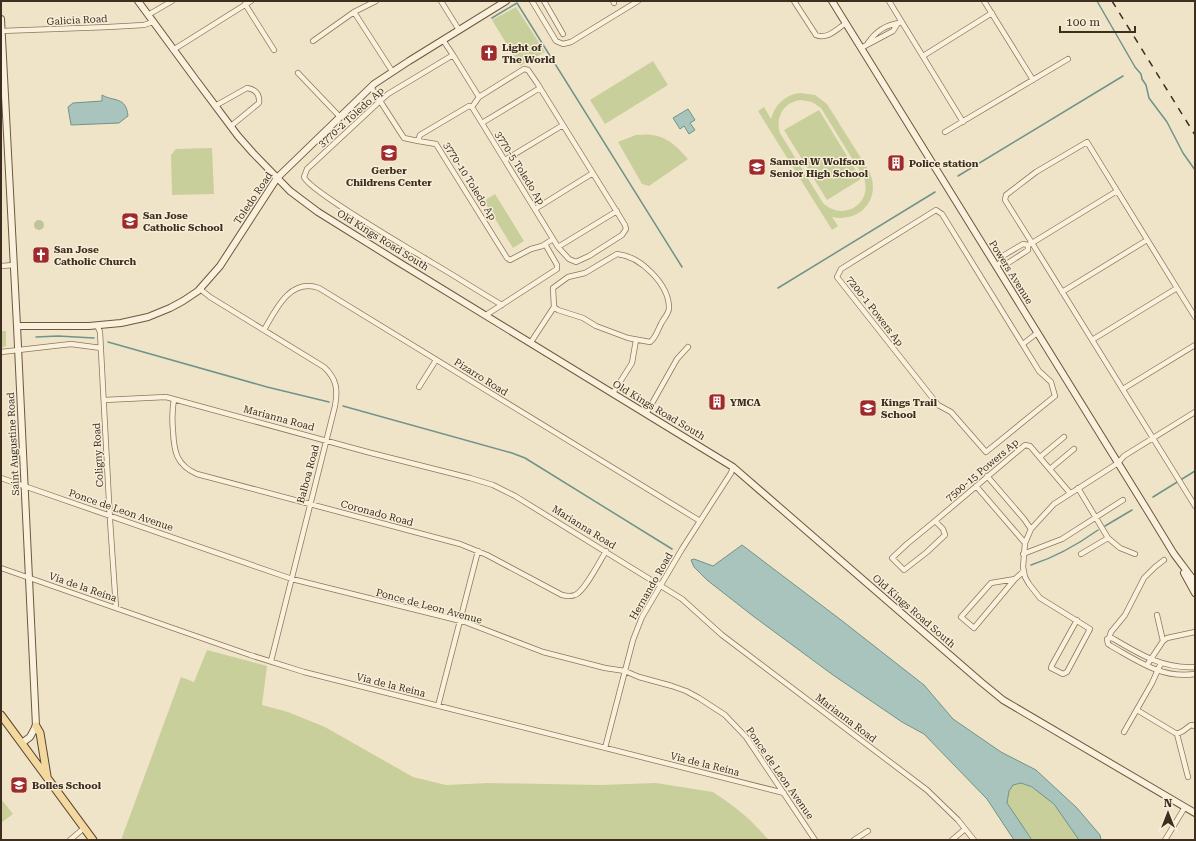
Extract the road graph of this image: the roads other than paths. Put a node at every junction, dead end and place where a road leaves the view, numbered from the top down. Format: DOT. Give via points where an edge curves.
graph roads {
  1 [pos="138,1"];
  2 [pos="172,1"];
  3 [pos="251,1"];
  4 [pos="376,1"];
  5 [pos="441,1"];
  6 [pos="506,1"];
  7 [pos="532,1"];
  8 [pos="544,1"];
  9 [pos="638,1"];
  10 [pos="794,1"];
  11 [pos="832,1"];
  12 [pos="889,1"];
  13 [pos="984,1"];
  14 [pos="245,4"];
  15 [pos="354,12"];
  16 [pos="992,13"];
  17 [pos="148,15"];
  18 [pos="1,18"];
  19 [pos="153,22"];
  20 [pos="900,22"];
  21 [pos="846,23"];
  22 [pos="459,30"];
  23 [pos="1,31"];
  24 [pos="563,34"];
  25 [pos="444,40"];
  26 [pos="314,41"];
  27 [pos="861,48"];
  28 [pos="173,50"];
  29 [pos="274,50"];
  30 [pos="453,55"];
  31 [pos="922,56"];
  32 [pos="1068,59"];
  33 [pos="392,71"];
  34 [pos="298,73"];
  35 [pos="1033,80"];
  36 [pos="371,87"];
  37 [pos="540,88"];
  38 [pos="479,97"];
  39 [pos="380,101"];
  40 [pos="215,106"];
  41 [pos="472,107"];
  42 [pos="340,117"];
  43 [pos="963,122"];
  44 [pos="482,123"];
  45 [pos="563,125"];
  46 [pos="231,126"];
  47 [pos="946,132"];
  48 [pos="418,141"];
  49 [pos="505,160"];
  50 [pos="593,173"];
  51 [pos="277,178"];
  52 [pos="1117,191"];
  53 [pos="535,209"];
  54 [pos="616,211"];
  55 [pos="553,239"];
  56 [pos="1147,240"];
  57 [pos="545,244"];
  58 [pos="1030,244"];
  59 [pos="558,247"];
  60 [pos="998,264"];
  61 [pos="14,265"];
  62 [pos="1,266"];
  63 [pos="200,288"];
  64 [pos="1177,288"];
  65 [pos="1062,292"];
  66 [pos="502,305"];
  67 [pos="554,307"];
  68 [pos="486,315"];
  69 [pos="1195,317"];
  70 [pos="97,325"];
  71 [pos="18,326"];
  72 [pos="264,330"];
  73 [pos="1037,333"];
  74 [pos="636,340"];
  75 [pos="1092,340"];
  76 [pos="531,342"];
  77 [pos="1022,344"];
  78 [pos="1195,345"];
  79 [pos="688,347"];
  80 [pos="101,348"];
  81 [pos="18,350"];
  82 [pos="1,352"];
  83 [pos="436,360"];
  84 [pos="419,387"];
  85 [pos="1123,389"];
  86 [pos="613,393"];
  87 [pos="174,399"];
  88 [pos="104,400"];
  89 [pos="1195,412"];
  90 [pos="646,414"];
  91 [pos="1064,437"];
  92 [pos="1153,438"];
  93 [pos="326,440"];
  94 [pos="1074,449"];
  95 [pos="1040,457"];
  96 [pos="1118,463"];
  97 [pos="733,467"];
  98 [pos="1050,469"];
  99 [pos="987,476"];
  100 [pos="1,478"];
  101 [pos="25,486"];
  102 [pos="976,486"];
  103 [pos="1078,488"];
  104 [pos="1070,493"];
  105 [pos="1123,500"];
  106 [pos="310,505"];
  107 [pos="1195,506"];
  108 [pos="110,516"];
  109 [pos="1096,518"];
  110 [pos="700,521"];
  111 [pos="935,521"];
  112 [pos="1031,529"];
  113 [pos="1108,538"];
  114 [pos="1025,542"];
  115 [pos="478,551"];
  116 [pos="606,551"];
  117 [pos="1023,554"];
  118 [pos="1081,554"];
  119 [pos="1135,554"];
  120 [pos="1174,554"];
  121 [pos="1164,560"];
  122 [pos="1,568"];
  123 [pos="1024,571"];
  124 [pos="29,578"];
  125 [pos="292,579"];
  126 [pos="1015,580"];
  127 [pos="1195,582"];
  128 [pos="661,585"];
  129 [pos="1195,593"];
  130 [pos="116,608"];
  131 [pos="1157,615"];
  132 [pos="1077,620"];
  133 [pos="460,621"];
  134 [pos="1195,632"];
  135 [pos="1109,638"];
  136 [pos="1163,641"];
  137 [pos="1151,659"];
  138 [pos="271,661"];
  139 [pos="1161,664"];
  140 [pos="1147,666"];
  141 [pos="1195,667"];
  142 [pos="1158,670"];
  143 [pos="625,671"];
  144 [pos="1195,674"];
  145 [pos="438,706"];
  146 [pos="1136,710"];
  147 [pos="1,715"];
  148 [pos="36,726"];
  149 [pos="1195,726"];
  150 [pos="1124,732"];
  151 [pos="1177,734"];
  152 [pos="22,743"];
  153 [pos="605,748"];
  154 [pos="1188,776"];
  155 [pos="48,778"];
  156 [pos="784,793"];
  157 [pos="1184,807"];
  158 [pos="1195,813"];
  159 [pos="84,828"];
  160 [pos="965,829"];
  161 [pos="868,831"];
  162 [pos="70,840"];
  163 [pos="94,840"];
  164 [pos="815,840"];
  165 [pos="854,840"];
  166 [pos="952,840"];
  167 [pos="974,840"];
  168 [pos="1165,840"];
  1 -- 17 [label="street, Old Kings Road South"];
  2 -- 17 [label="street"];
  3 -- 14 [label="street"];
  4 -- 15 [label="street"];
  5 -- 22 [label="street"];
  6 -- 22 [label="street, Toledo Road"];
  7 -- 9 [label="street" via="556,41 563,44 571,42"];
  8 -- 24 [label="street"];
  10 -- 21 [label="street" via="816,35 820,37 827,36"];
  11 -- 21 [label="street, Powers Avenue"];
  12 -- 20 [label="street"];
  13 -- 16 [label="street"];
  14 -- 28 [label="street"];
  14 -- 29 [label="street"];
  15 -- 26 [label="street"];
  15 -- 33 [label="street"];
  16 -- 31 [label="street"];
  16 -- 35 [label="street"];
  17 -- 19 [label="street, Old Kings Road South"];
  18 -- 23 [label="street, Saint Augustine Road"];
  19 -- 23 [label="street, Galicia Road" via="144,25"];
  19 -- 28 [label="street, Old Kings Road South"];
  20 -- 27 [label="street" via="893,31"];
  20 -- 31 [label="street"];
  21 -- 27 [label="street, Powers Avenue"];
  22 -- 25 [label="street, Toledo Road"];
  23 -- 61 [label="street, Saint Augustine Road"];
  25 -- 30 [label="street"];
  25 -- 33 [label="street, Toledo Road"];
  27 -- 60 [label="street, Powers Avenue"];
  28 -- 40 [label="street, Old Kings Road South"];
  30 -- 38 [label="street"];
  30 -- 39 [label="street, 3770-2 Toledo Ap"];
  31 -- 43 [label="street"];
  32 -- 35 [label="street"];
  33 -- 36 [label="street, Toledo Road"];
  34 -- 42 [label="street"];
  35 -- 43 [label="street"];
  36 -- 39 [label="street"];
  36 -- 42 [label="street, Toledo Road"];
  37 -- 38 [label="street" via="528,70 524,69"];
  37 -- 44 [label="street"];
  37 -- 45 [label="street"];
  38 -- 41 [label="street"];
  39 -- 48 [label="street" via="404,138"];
  39 -- 66 [label="street, 3770-2 Toledo Ap" via="307,169 305,180 351,213"];
  40 -- 46 [label="street, Old Kings Road South"];
  40 -- 46 [label="street" via="247,88 258,95 259,103"];
  41 -- 44 [label="street, 3770-5 Toledo Ap"];
  41 -- 48 [label="street" via="469,106 420,135"];
  42 -- 51 [label="street, Toledo Road"];
  43 -- 47 [label="street"];
  44 -- 49 [label="street, 3770-5 Toledo Ap"];
  45 -- 49 [label="street"];
  45 -- 50 [label="street"];
  46 -- 51 [label="street, Old Kings Road South" via="253,154"];
  48 -- 57 [label="street, 3770-10 Toledo Ap" via="436,144 507,258 510,260"];
  49 -- 53 [label="street, 3770-5 Toledo Ap"];
  50 -- 53 [label="street"];
  50 -- 54 [label="street"];
  51 -- 63 [label="street, Toledo Road" via="220,266"];
  51 -- 68 [label="street, Old Kings Road South" via="318,212"];
  52 -- 56 [label="street"];
  52 -- 58 [label="street"];
  52 -- 58 [label="street" via="1087,142 1042,168 1007,192 1005,200"];
  53 -- 55 [label="street, 3770-5 Toledo Ap"];
  54 -- 59 [label="street"];
  54 -- 59 [label="street" via="626,229 622,235 582,260 576,262 569,259"];
  55 -- 57 [label="street, 3770-10 Toledo Ap"];
  55 -- 59 [label="street"];
  56 -- 64 [label="street"];
  56 -- 65 [label="street"];
  57 -- 66 [label="street" via="557,269"];
  58 -- 60 [label="street" via="1023,244 1001,258"];
  58 -- 60 [label="street" via="1023,254 1005,265"];
  58 -- 65 [label="street"];
  60 -- 73 [label="street, Powers Avenue"];
  61 -- 62 [label="street"];
  61 -- 71 [label="street, Saint Augustine Road"];
  63 -- 70 [label="street, Toledo Road" via="183,302 159,314"];
  63 -- 72 [label="street, Balboa Road" via="210,297"];
  64 -- 69 [label="street"];
  64 -- 75 [label="street"];
  65 -- 75 [label="street"];
  66 -- 68 [label="street"];
  67 -- 74 [label="street"];
  67 -- 74 [label="street" via="553,288 556,284 585,273 617,254 623,254 643,264 668,296 668,313 654,339 650,342"];
  67 -- 76 [label="street"];
  68 -- 76 [label="street, Old Kings Road South"];
  70 -- 71 [label="street, Toledo Road"];
  70 -- 80 [label="street, Coligny Road"];
  71 -- 81 [label="street, Saint Augustine Road"];
  72 -- 83 [label="street, Pizarro Road" via="290,292 298,287 315,286"];
  72 -- 93 [label="street, Balboa Road" via="324,367 331,374 337,395"];
  73 -- 77 [label="street"];
  73 -- 96 [label="street, Powers Avenue"];
  74 -- 86 [label="street" via="632,363"];
  75 -- 85 [label="street"];
  76 -- 86 [label="street, Old Kings Road South"];
  77 -- 77 [label="street, 7200-1 Powers Ap" via="942,214 936,210 841,268 836,276 938,405 951,412 986,452 1055,396 1051,382 1039,371"];
  78 -- 85 [label="street"];
  79 -- 90 [label="street" via="677,359"];
  80 -- 81 [label="street" via="71,344"];
  80 -- 88 [label="street, Coligny Road"];
  81 -- 82 [label="street"];
  81 -- 101 [label="street, Saint Augustine Road"];
  83 -- 84 [label="street"];
  83 -- 110 [label="street, Pizarro Road"];
  85 -- 92 [label="street"];
  86 -- 90 [label="street, Old Kings Road South"];
  87 -- 88 [label="street, Marianna Road" via="160,397"];
  87 -- 93 [label="street, Marianna Road"];
  87 -- 106 [label="street, Coronado Road" via="174,447 185,467 197,474"];
  88 -- 108 [label="street, Coligny Road"];
  89 -- 92 [label="street"];
  90 -- 97 [label="street, Old Kings Road South"];
  91 -- 95 [label="street"];
  92 -- 96 [label="street" via="1124,456"];
  92 -- 107 [label="street"];
  93 -- 106 [label="street, Balboa Road"];
  93 -- 116 [label="street, Marianna Road" via="493,486 529,504"];
  94 -- 98 [label="street"];
  95 -- 98 [label="street, 7500-15 Powers Ap"];
  95 -- 99 [label="street, 7500-15 Powers Ap" via="1025,444"];
  96 -- 103 [label="street"];
  96 -- 120 [label="street, Powers Avenue"];
  97 -- 110 [label="street, Hernando Road"];
  97 -- 157 [label="street, Old Kings Road South" via="1004,700"];
  98 -- 104 [label="street, 7500-15 Powers Ap"];
  99 -- 102 [label="street, 7500-15 Powers Ap"];
  99 -- 112 [label="street"];
  100 -- 101 [label="street, Ponce de Leon Avenue"];
  101 -- 108 [label="street, Ponce de Leon Avenue"];
  101 -- 124 [label="street, Saint Augustine Road"];
  102 -- 111 [label="street, 7500-15 Powers Ap"];
  102 -- 114 [label="street"];
  103 -- 104 [label="street"];
  103 -- 109 [label="street"];
  104 -- 112 [label="street" via="1048,509"];
  105 -- 109 [label="street"];
  106 -- 115 [label="street, Coronado Road"];
  106 -- 125 [label="street, Balboa Road"];
  108 -- 125 [label="street, Ponce de Leon Avenue"];
  108 -- 130 [label="street, Coligny Road"];
  109 -- 113 [label="street"];
  109 -- 117 [label="street" via="1062,539"];
  110 -- 128 [label="street, Hernando Road"];
  111 -- 111 [label="street, 7500-15 Powers Ap" via="892,558 904,570 945,535"];
  112 -- 114 [label="street"];
  113 -- 118 [label="street"];
  113 -- 119 [label="street" via="1115,545"];
  114 -- 117 [label="street"];
  115 -- 116 [label="street, Coronado Road" via="567,596 575,595 582,589"];
  115 -- 133 [label="street"];
  116 -- 128 [label="street, Marianna Road"];
  117 -- 123 [label="street"];
  120 -- 127 [label="street, Powers Avenue"];
  120 -- 129 [label="street, Powers Avenue"];
  121 -- 135 [label="street" via="1144,578 1125,615"];
  122 -- 124 [label="street, Via de la Reina"];
  123 -- 126 [label="street"];
  123 -- 132 [label="street" via="1029,584 1040,598"];
  124 -- 130 [label="street, Via de la Reina"];
  124 -- 148 [label="street, Saint Augustine Road"];
  125 -- 133 [label="street, Ponce de Leon Avenue"];
  125 -- 138 [label="street, Balboa Road"];
  126 -- 126 [label="street" via="974,628 962,617 992,583"];
  128 -- 143 [label="street, Hernando Road" via="637,627"];
  128 -- 160 [label="street, Marianna Road" via="682,599 722,635 784,683 927,790"];
  130 -- 138 [label="street, Via de la Reina"];
  131 -- 136 [label="street"];
  132 -- 132 [label="street" via="1051,668 1063,674 1067,672 1090,629"];
  133 -- 143 [label="street, Ponce de Leon Avenue" via="543,652"];
  133 -- 145 [label="street"];
  134 -- 136 [label="street"];
  135 -- 137 [label="street"];
  135 -- 140 [label="street" via="1108,644"];
  136 -- 137 [label="street"];
  137 -- 139 [label="street"];
  137 -- 140 [label="street"];
  138 -- 145 [label="street, Via de la Reina" via="304,672"];
  139 -- 141 [label="street"];
  139 -- 142 [label="street"];
  140 -- 142 [label="street"];
  142 -- 144 [label="street" via="1166,674"];
  142 -- 146 [label="street"];
  143 -- 153 [label="street, Hernando Road"];
  143 -- 156 [label="street, Ponce de Leon Avenue" via="686,691 725,715 746,737"];
  145 -- 153 [label="street, Via de la Reina"];
  146 -- 150 [label="street"];
  146 -- 151 [label="street"];
  147 -- 152 [label="main road"];
  148 -- 152 [label="street" via="30,737"];
  148 -- 155 [label="main road" via="40,733"];
  149 -- 151 [label="street" via="1191,725"];
  151 -- 154 [label="street"];
  152 -- 155 [label="main road"];
  153 -- 156 [label="street, Via de la Reina"];
  155 -- 159 [label="main road"];
  156 -- 164 [label="street, Ponce de Leon Avenue"];
  157 -- 158 [label="street, Old Kings Road South"];
  157 -- 168 [label="street"];
  159 -- 162 [label="street"];
  159 -- 163 [label="main road"];
  160 -- 166 [label="street"];
  160 -- 167 [label="street, Marianna Road"];
  161 -- 165 [label="street"];
}
